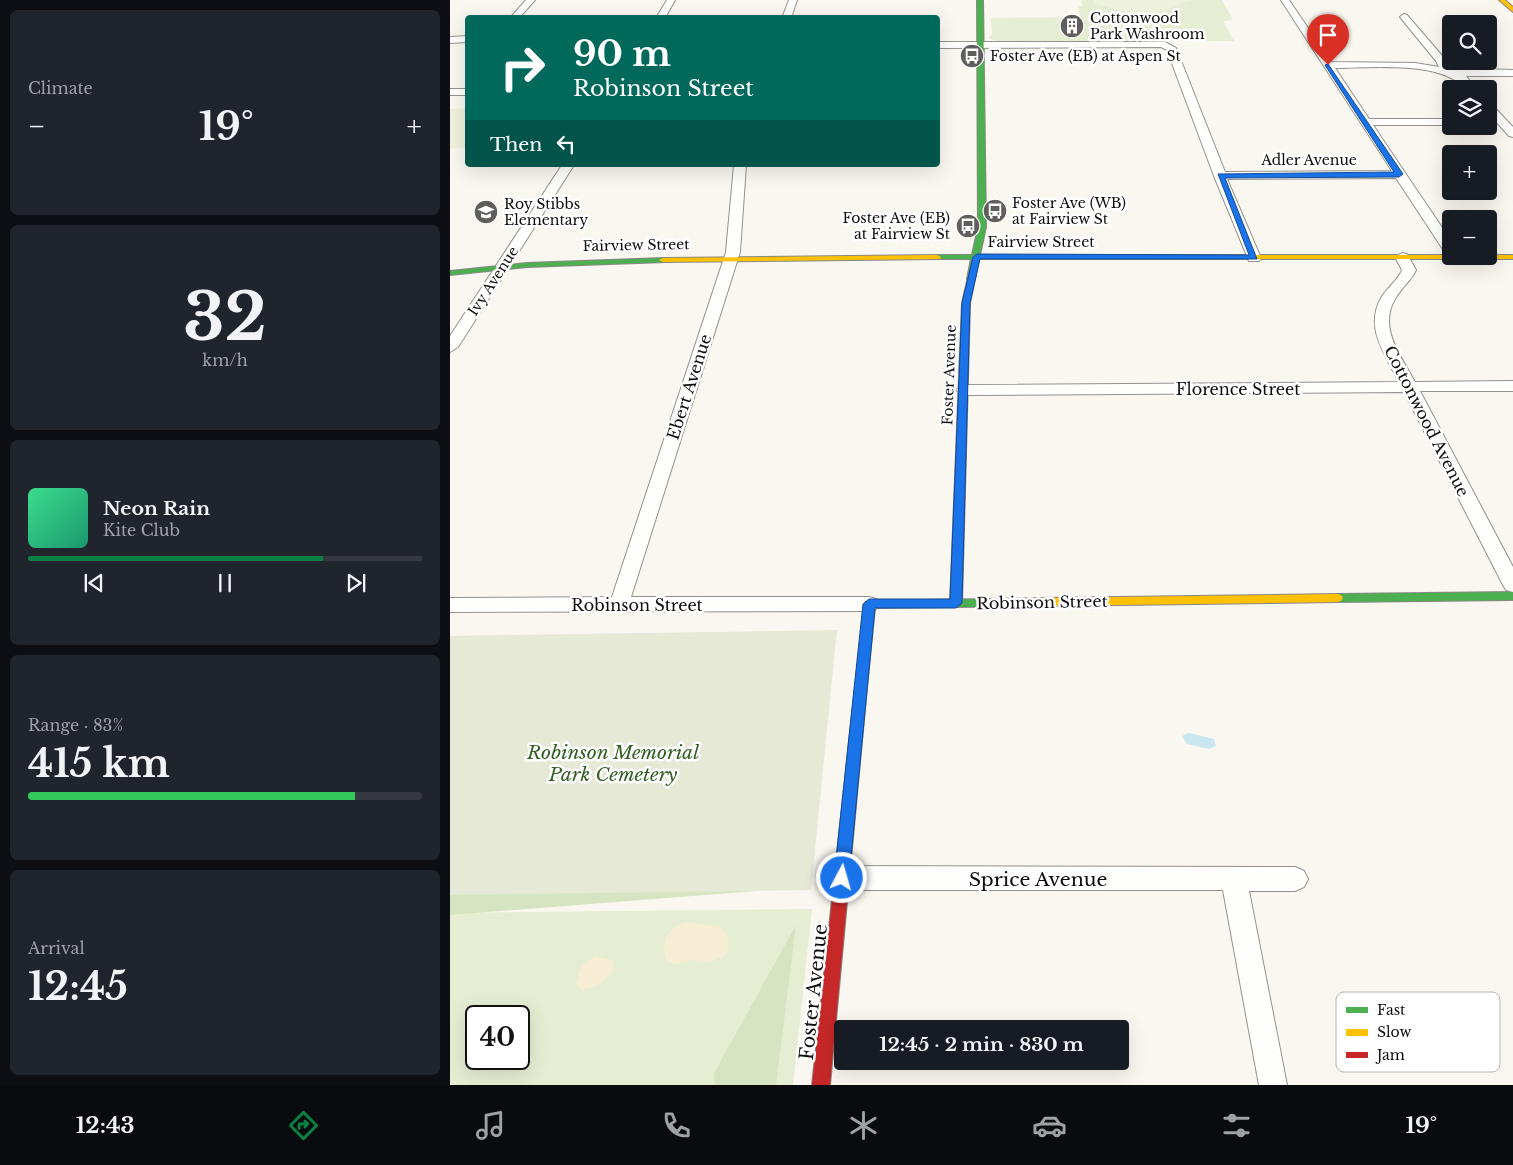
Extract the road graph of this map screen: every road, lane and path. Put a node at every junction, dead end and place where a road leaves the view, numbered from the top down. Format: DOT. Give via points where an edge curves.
graph roads {
  1 [pos="531,0"];
  2 [pos="671,0"];
  3 [pos="793,0"];
  4 [pos="980,0"];
  5 [pos="1285,0"];
  6 [pos="1502,0"];
  7 [pos="1513,10"];
  8 [pos="517,15"];
  9 [pos="662,15"];
  10 [pos="787,15"];
  11 [pos="1404,17"];
  12 [pos="465,39"];
  13 [pos="450,40"];
  14 [pos="981,44"];
  15 [pos="940,45"];
  16 [pos="1442,62"];
  17 [pos="1328,65"];
  18 [pos="1442,69"];
  19 [pos="1446,70"];
  20 [pos="1513,73"];
  21 [pos="1464,80"];
  22 [pos="450,92"];
  23 [pos="465,92"];
  24 [pos="1497,117"];
  25 [pos="1365,122"];
  26 [pos="1442,122"];
  27 [pos="1509,130"];
  28 [pos="567,167"];
  29 [pos="740,167"];
  30 [pos="1399,174"];
  31 [pos="1220,176"];
  32 [pos="1442,238"];
  33 [pos="977,257"];
  34 [pos="1402,257"];
  35 [pos="1442,257"];
  36 [pos="1497,257"];
  37 [pos="1513,257"];
  38 [pos="731,258"];
  39 [pos="1254,258"];
  40 [pos="501,268"];
  41 [pos="450,273"];
  42 [pos="450,347"];
  43 [pos="1513,386"];
  44 [pos="1410,387"];
  45 [pos="964,390"];
  46 [pos="1513,585"];
  47 [pos="1513,596"];
  48 [pos="956,603"];
  49 [pos="450,604"];
  50 [pos="869,604"];
  51 [pos="618,605"];
  52 [pos="842,878"];
  53 [pos="1295,879"];
  54 [pos="1234,880"];
  55 [pos="821,1085"];
  56 [pos="1273,1085"];
  1 -- 8 [label="street"];
  2 -- 9 [label="street"];
  3 -- 10 [label="street"];
  4 -- 14 [label="street, Foster Avenue"];
  5 -- 17 [label="street"];
  6 -- 7 [label="street"];
  11 -- 16 [label="street"];
  12 -- 13 [label="street"];
  14 -- 15 [label="street"];
  14 -- 31 [label="street" via="1166,45 1170,48"];
  14 -- 33 [label="street, Foster Avenue" via="982,227"];
  17 -- 18 [label="street"];
  17 -- 25 [label="street"];
  19 -- 20 [label="street"];
  19 -- 21 [label="street"];
  22 -- 23 [label="street"];
  24 -- 27 [label="street"];
  25 -- 26 [label="street"];
  25 -- 30 [label="street"];
  28 -- 40 [label="street, Ivy Avenue"];
  29 -- 38 [label="street, Ebert Avenue"];
  30 -- 31 [label="street, Adler Avenue"];
  30 -- 32 [label="street"];
  31 -- 39 [label="street"];
  33 -- 38 [label="street, Fairview Street"];
  33 -- 39 [label="street, Fairview Street"];
  33 -- 45 [label="street, Foster Avenue" via="966,303"];
  34 -- 35 [label="street, Fairview Street"];
  34 -- 39 [label="street, Fairview Street"];
  34 -- 44 [label="street, Cottonwood Avenue" via="1409,270 1408,275 1386,299 1381,315 1382,334"];
  36 -- 37 [label="street, Fairview Street"];
  38 -- 40 [label="street, Fairview Street" via="610,260"];
  38 -- 51 [label="street, Ebert Avenue"];
  40 -- 41 [label="street, Fairview Street"];
  40 -- 42 [label="street, Ivy Avenue"];
  43 -- 44 [label="street, Florence Street"];
  44 -- 45 [label="street, Florence Street"];
  44 -- 46 [label="street, Cottonwood Avenue"];
  45 -- 48 [label="street, Foster Avenue"];
  47 -- 48 [label="street, Robinson Street"];
  48 -- 50 [label="street, Robinson Street"];
  49 -- 51 [label="street, Robinson Street"];
  50 -- 51 [label="street, Robinson Street"];
  50 -- 52 [label="street, Foster Avenue"];
  52 -- 54 [label="street, Sprice Avenue"];
  52 -- 55 [label="street, Foster Avenue"];
  53 -- 54 [label="street, Sprice Avenue"];
  54 -- 56 [label="street"];
}
